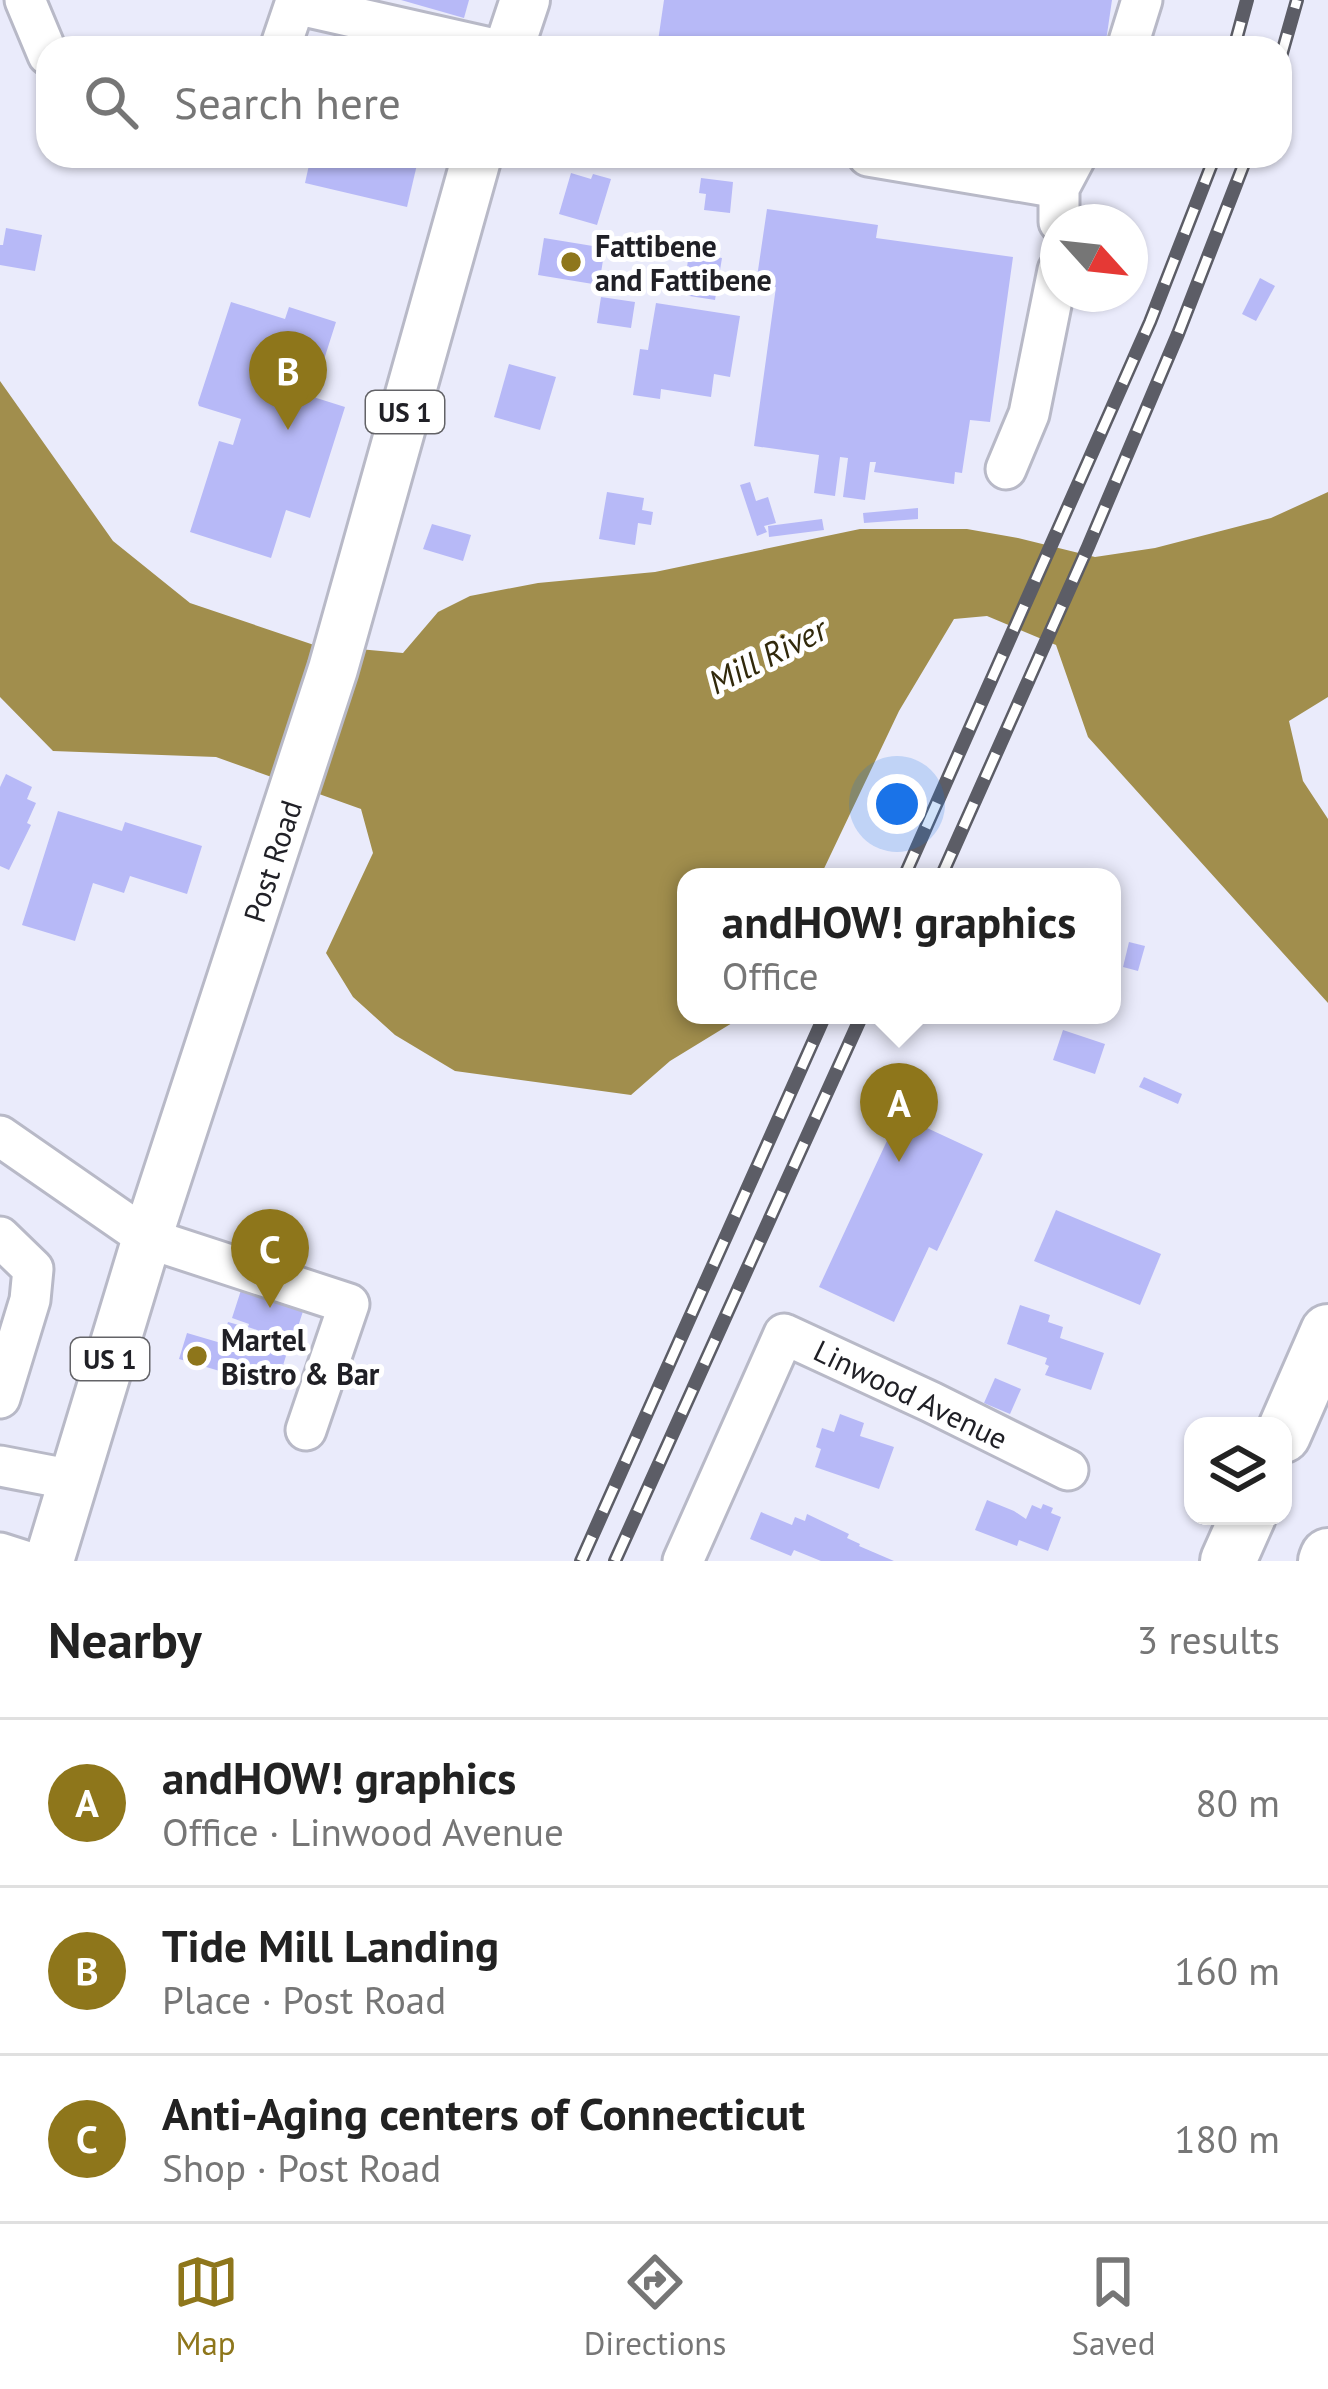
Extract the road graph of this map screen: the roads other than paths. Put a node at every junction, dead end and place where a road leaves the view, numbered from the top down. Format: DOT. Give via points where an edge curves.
graph roads {
  1 [pos="25,0"];
  2 [pos="525,0"];
  3 [pos="1142,0"];
  4 [pos="40,36"];
  5 [pos="284,36"];
  6 [pos="437,36"];
  7 [pos="513,36"];
  8 [pos="1131,36"];
  9 [pos="474,168"];
  10 [pos="942,168"];
  11 [pos="1065,188"];
  12 [pos="1050,312"];
  13 [pos="1006,469"];
  14 [pos="0,1136"];
  15 [pos="0,1237"];
  16 [pos="147,1238"];
  17 [pos="1328,1332"];
  18 [pos="0,1398"];
  19 [pos="1291,1417"];
  20 [pos="306,1430"];
  21 [pos="1,1464"];
  22 [pos="1068,1470"];
  23 [pos="74,1480"];
  24 [pos="1244,1525"];
  25 [pos="0,1552"];
  26 [pos="25,1561"];
  27 [pos="49,1561"];
  28 [pos="683,1561"];
  29 [pos="1228,1561"];
  1 -- 4 [label="street"];
  2 -- 7 [label="main road"];
  3 -- 8 [label="street"];
  5 -- 6 [label="street" via="295,4"];
  9 -- 16 [label="main road, Post Road / US 1" via="333,669"];
  10 -- 11 [label="street"];
  12 -- 13 [label="street" via="1030,414"];
  14 -- 16 [label="street"];
  15 -- 18 [label="street" via="33,1269"];
  16 -- 20 [label="street" via="350,1304"];
  16 -- 23 [label="main road, Post Road / US 1"];
  17 -- 19 [label="highway"];
  21 -- 23 [label="street"];
  22 -- 28 [label="street, Linwood Avenue" via="784,1334"];
  23 -- 27 [label="main road, Post Road / US 1"];
  24 -- 29 [label="highway"];
  25 -- 26 [label="street"];
}
